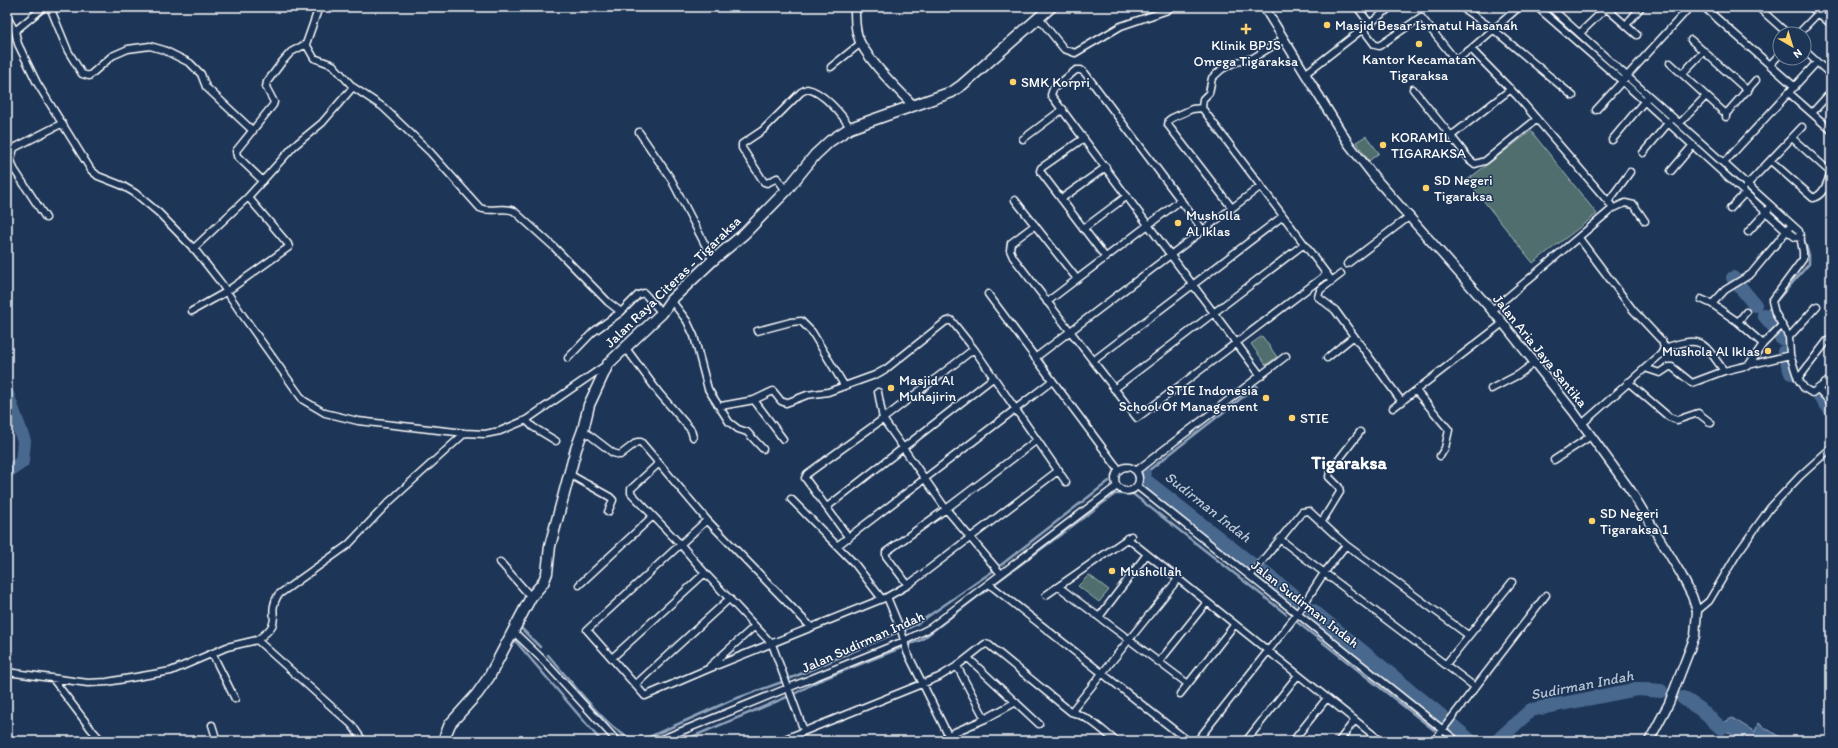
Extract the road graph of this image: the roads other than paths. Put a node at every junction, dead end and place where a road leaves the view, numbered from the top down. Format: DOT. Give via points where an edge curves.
graph roads {
  1 [pos="44,7"];
  2 [pos="50,7"];
  3 [pos="319,7"];
  4 [pos="855,7"];
  5 [pos="1050,7"];
  6 [pos="1264,7"];
  7 [pos="1357,7"];
  8 [pos="1391,7"];
  9 [pos="1461,7"];
  10 [pos="1519,7"];
  11 [pos="1537,7"];
  12 [pos="1550,7"];
  13 [pos="1605,7"];
  14 [pos="1641,7"];
  15 [pos="1690,7"];
  16 [pos="1704,7"];
  17 [pos="1758,7"];
  18 [pos="1811,7"];
  19 [pos="1824,7"];
  20 [pos="1168,10"];
  21 [pos="1818,13"];
  22 [pos="7,17"];
  23 [pos="1038,17"];
  24 [pos="1370,24"];
  25 [pos="1831,24"];
  26 [pos="1626,25"];
  27 [pos="1779,26"];
  28 [pos="1806,26"];
  29 [pos="1363,29"];
  30 [pos="1493,29"];
  31 [pos="16,31"];
  32 [pos="1580,33"];
  33 [pos="1637,36"];
  34 [pos="1284,39"];
  35 [pos="1691,40"];
  36 [pos="860,43"];
  37 [pos="306,44"];
  38 [pos="1471,49"];
  39 [pos="1704,51"];
  40 [pos="1812,59"];
  41 [pos="1670,63"];
  42 [pos="1816,63"];
  43 [pos="1770,65"];
  44 [pos="831,66"];
  45 [pos="1305,74"];
  46 [pos="1682,74"];
  47 [pos="1626,75"];
  48 [pos="1831,75"];
  49 [pos="1756,80"];
  50 [pos="1622,81"];
  51 [pos="353,87"];
  52 [pos="1795,87"];
  53 [pos="1413,89"];
  54 [pos="1511,89"];
  55 [pos="1748,91"];
  56 [pos="1831,92"];
  57 [pos="1789,93"];
  58 [pos="1573,96"];
  59 [pos="1650,96"];
  60 [pos="1706,96"];
  61 [pos="1644,101"];
  62 [pos="914,105"];
  63 [pos="1202,108"];
  64 [pos="1063,109"];
  65 [pos="1596,110"];
  66 [pos="1812,113"];
  67 [pos="1673,117"];
  68 [pos="1537,119"];
  69 [pos="1669,123"];
  70 [pos="1680,123"];
  71 [pos="61,124"];
  72 [pos="1802,127"];
  73 [pos="850,128"];
  74 [pos="1831,130"];
  75 [pos="253,131"];
  76 [pos="639,132"];
  77 [pos="1452,136"];
  78 [pos="1084,138"];
  79 [pos="1792,138"];
  80 [pos="1022,139"];
  81 [pos="1612,140"];
  82 [pos="1693,145"];
  83 [pos="10,148"];
  84 [pos="1643,153"];
  85 [pos="1771,161"];
  86 [pos="1724,163"];
  87 [pos="1106,167"];
  88 [pos="1831,170"];
  89 [pos="1671,171"];
  90 [pos="1630,172"];
  91 [pos="263,181"];
  92 [pos="1748,184"];
  93 [pos="1261,186"];
  94 [pos="786,191"];
  95 [pos="1744,191"];
  96 [pos="1127,196"];
  97 [pos="248,197"];
  98 [pos="1015,200"];
  99 [pos="1061,200"];
  100 [pos="1181,200"];
  101 [pos="1608,202"];
  102 [pos="1772,205"];
  103 [pos="1232,208"];
  104 [pos="1612,209"];
  105 [pos="1730,209"];
  106 [pos="1766,212"];
  107 [pos="1283,216"];
  108 [pos="1410,216"];
  109 [pos="46,218"];
  110 [pos="1646,221"];
  111 [pos="1035,224"];
  112 [pos="1149,224"];
  113 [pos="1793,224"];
  114 [pos="1084,229"];
  115 [pos="1203,230"];
  116 [pos="1787,231"];
  117 [pos="1748,232"];
  118 [pos="1579,238"];
  119 [pos="1800,238"];
  120 [pos="1304,244"];
  121 [pos="193,249"];
  122 [pos="1171,254"];
  123 [pos="1106,258"];
  124 [pos="713,260"];
  125 [pos="1347,264"];
  126 [pos="1327,274"];
  127 [pos="1341,274"];
  128 [pos="1077,279"];
  129 [pos="1332,281"];
  130 [pos="1193,284"];
  131 [pos="226,292"];
  132 [pos="988,294"];
  133 [pos="1701,299"];
  134 [pos="671,300"];
  135 [pos="1047,302"];
  136 [pos="1712,304"];
  137 [pos="1817,306"];
  138 [pos="192,311"];
  139 [pos="1491,311"];
  140 [pos="622,312"];
  141 [pos="1746,312"];
  142 [pos="662,313"];
  143 [pos="1214,313"];
  144 [pos="1738,322"];
  145 [pos="1503,323"];
  146 [pos="1782,325"];
  147 [pos="757,331"];
  148 [pos="1070,331"];
  149 [pos="1354,336"];
  150 [pos="1789,337"];
  151 [pos="1827,341"];
  152 [pos="1237,343"];
  153 [pos="1763,344"];
  154 [pos="625,347"];
  155 [pos="1664,348"];
  156 [pos="974,349"];
  157 [pos="1790,354"];
  158 [pos="1286,356"];
  159 [pos="568,358"];
  160 [pos="1035,358"];
  161 [pos="1327,358"];
  162 [pos="1093,362"];
  163 [pos="1534,363"];
  164 [pos="608,364"];
  165 [pos="1748,366"];
  166 [pos="1645,368"];
  167 [pos="1724,371"];
  168 [pos="1261,376"];
  169 [pos="993,378"];
  170 [pos="1798,379"];
  171 [pos="1831,379"];
  172 [pos="1052,381"];
  173 [pos="1628,382"];
  174 [pos="844,385"];
  175 [pos="1114,389"];
  176 [pos="1490,389"];
  177 [pos="1818,390"];
  178 [pos="878,392"];
  179 [pos="1416,392"];
  180 [pos="754,400"];
  181 [pos="1402,402"];
  182 [pos="1831,403"];
  183 [pos="720,406"];
  184 [pos="1393,408"];
  185 [pos="1015,410"];
  186 [pos="882,419"];
  187 [pos="526,420"];
  188 [pos="1710,423"];
  189 [pos="1582,424"];
  190 [pos="583,430"];
  191 [pos="1360,432"];
  192 [pos="465,433"];
  193 [pos="1591,436"];
  194 [pos="693,437"];
  195 [pos="783,439"];
  196 [pos="1037,440"];
  197 [pos="556,441"];
  198 [pos="903,448"];
  199 [pos="1831,448"];
  200 [pos="763,449"];
  201 [pos="1440,456"];
  202 [pos="1554,460"];
  203 [pos="658,464"];
  204 [pos="1059,470"];
  205 [pos="1119,470"];
  206 [pos="1136,471"];
  207 [pos="569,474"];
  208 [pos="924,479"];
  209 [pos="1066,482"];
  210 [pos="1116,486"];
  211 [pos="1137,486"];
  212 [pos="791,499"];
  213 [pos="827,508"];
  214 [pos="946,509"];
  215 [pos="608,512"];
  216 [pos="653,516"];
  217 [pos="707,520"];
  218 [pos="1321,523"];
  219 [pos="849,538"];
  220 [pos="970,538"];
  221 [pos="1281,540"];
  222 [pos="681,545"];
  223 [pos="1346,545"];
  224 [pos="837,546"];
  225 [pos="1147,554"];
  226 [pos="500,562"];
  227 [pos="705,573"];
  228 [pos="1324,573"];
  229 [pos="1001,574"];
  230 [pos="1250,576"];
  231 [pos="1178,579"];
  232 [pos="1512,582"];
  233 [pos="989,584"];
  234 [pos="579,585"];
  235 [pos="908,585"];
  236 [pos="1059,587"];
  237 [pos="1046,595"];
  238 [pos="1546,595"];
  239 [pos="531,597"];
  240 [pos="730,598"];
  241 [pos="885,598"];
  242 [pos="1207,602"];
  243 [pos="1697,611"];
  244 [pos="1298,613"];
  245 [pos="1099,617"];
  246 [pos="1235,624"];
  247 [pos="755,626"];
  248 [pos="811,626"];
  249 [pos="512,630"];
  250 [pos="1468,635"];
  251 [pos="257,640"];
  252 [pos="1128,640"];
  253 [pos="904,641"];
  254 [pos="772,644"];
  255 [pos="1268,651"];
  256 [pos="212,653"];
  257 [pos="612,658"];
  258 [pos="968,658"];
  259 [pos="1159,662"];
  260 [pos="1446,664"];
  261 [pos="957,666"];
  262 [pos="708,669"];
  263 [pos="7,672"];
  264 [pos="1102,674"];
  265 [pos="1298,675"];
  266 [pos="53,679"];
  267 [pos="922,684"];
  268 [pos="1188,684"];
  269 [pos="635,685"];
  270 [pos="1474,687"];
  271 [pos="788,688"];
  272 [pos="1180,694"];
  273 [pos="1327,698"];
  274 [pos="234,699"];
  275 [pos="1016,702"];
  276 [pos="1070,712"];
  277 [pos="985,719"];
  278 [pos="1355,720"];
  279 [pos="1039,724"];
  280 [pos="212,725"];
  281 [pos="1444,729"];
  282 [pos="804,731"];
  283 [pos="949,738"];
  284 [pos="102,741"];
  285 [pos="217,741"];
  286 [pos="363,741"];
  287 [pos="443,741"];
  288 [pos="617,741"];
  289 [pos="657,741"];
  290 [pos="780,741"];
  291 [pos="1116,741"];
  292 [pos="1188,741"];
  293 [pos="1197,741"];
  294 [pos="1246,741"];
  295 [pos="1293,741"];
  296 [pos="1338,741"];
  297 [pos="1381,741"];
  298 [pos="1434,741"];
  299 [pos="1457,741"];
  300 [pos="1650,741"];
  1 -- 31 [label="street"];
  2 -- 75 [label="street" via="68,51 82,74 89,76 112,56 128,49 150,46 164,50 190,63 201,74 206,87"];
  3 -- 37 [label="street"];
  4 -- 36 [label="street" via="854,19"];
  5 -- 23 [label="main road, Jalan Raya Citeras - Tigaraksa"];
  6 -- 34 [label="street, Jalan Aria Jaya Santika"];
  7 -- 24 [label="street"];
  8 -- 24 [label="street"];
  9 -- 30 [label="street"];
  10 -- 30 [label="street"];
  11 -- 50 [label="street"];
  12 -- 32 [label="street"];
  13 -- 26 [label="street"];
  13 -- 32 [label="street"];
  14 -- 26 [label="street"];
  15 -- 47 [label="street"];
  16 -- 43 [label="street"];
  17 -- 27 [label="street"];
  18 -- 21 [label="street"];
  19 -- 21 [label="street"];
  20 -- 23 [label="street" via="1121,26 1075,53 1064,49"];
  21 -- 25 [label="street"];
  21 -- 28 [label="street"];
  22 -- 31 [label="street"];
  23 -- 62 [label="main road, Jalan Raya Citeras - Tigaraksa" via="962,85 945,96"];
  24 -- 29 [label="street"];
  26 -- 33 [label="street"];
  29 -- 38 [label="street" via="1375,45 1379,46 1421,17 1454,58"];
  29 -- 45 [label="street"];
  30 -- 38 [label="street"];
  30 -- 58 [label="street"];
  31 -- 71 [label="street" via="18,44"];
  32 -- 47 [label="street"];
  34 -- 45 [label="street, Jalan Aria Jaya Santika"];
  34 -- 63 [label="street" via="1253,58 1222,69 1212,78"];
  35 -- 39 [label="street"];
  36 -- 44 [label="street"];
  36 -- 62 [label="street" via="898,90"];
  37 -- 51 [label="street" via="314,58 333,65"];
  37 -- 75 [label="street" via="292,52 267,82 266,87 274,102"];
  38 -- 54 [label="street"];
  39 -- 46 [label="street"];
  39 -- 55 [label="street"];
  40 -- 42 [label="street"];
  41 -- 46 [label="street"];
  42 -- 48 [label="street"];
  42 -- 52 [label="street"];
  43 -- 52 [label="street"];
  45 -- 108 [label="street, Jalan Aria Jaya Santika" via="1348,142 1376,179"];
  46 -- 60 [label="street"];
  47 -- 50 [label="street"];
  47 -- 59 [label="street"];
  49 -- 55 [label="street"];
  50 -- 61 [label="street"];
  50 -- 65 [label="street"];
  51 -- 91 [label="street" via="322,123 294,146"];
  51 -- 140 [label="street" via="383,107 430,152 480,208 514,211 608,302"];
  52 -- 57 [label="street"];
  53 -- 77 [label="street"];
  54 -- 68 [label="street"];
  54 -- 77 [label="street"];
  55 -- 60 [label="street" via="1726,115"];
  56 -- 66 [label="street"];
  57 -- 66 [label="street"];
  57 -- 86 [label="street"];
  59 -- 61 [label="street"];
  59 -- 67 [label="street"];
  60 -- 70 [label="street"];
  61 -- 69 [label="street"];
  61 -- 81 [label="street"];
  62 -- 73 [label="main road, Jalan Raya Citeras - Tigaraksa"];
  63 -- 93 [label="street"];
  63 -- 103 [label="street" via="1192,109 1172,118 1168,125"];
  64 -- 78 [label="street"];
  64 -- 80 [label="street"];
  64 -- 100 [label="street" via="1051,92 1076,70 1080,70 1085,73"];
  66 -- 74 [label="street"];
  67 -- 69 [label="street"];
  67 -- 70 [label="street"];
  68 -- 77 [label="street" via="1479,164 1470,160"];
  68 -- 101 [label="street"];
  69 -- 82 [label="street"];
  69 -- 84 [label="street"];
  70 -- 86 [label="street"];
  71 -- 83 [label="street"];
  71 -- 121 [label="street" via="91,170 146,201"];
  72 -- 79 [label="street"];
  73 -- 94 [label="main road, Jalan Raya Citeras - Tigaraksa" via="815,155"];
  73 -- 94 [label="street" via="838,111 813,90 807,89 763,130 742,144 742,148 764,182 777,178"];
  75 -- 91 [label="street" via="236,154"];
  76 -- 124 [label="street" via="671,180"];
  78 -- 87 [label="street"];
  78 -- 99 [label="street" via="1040,170"];
  79 -- 85 [label="street"];
  79 -- 88 [label="street"];
  82 -- 89 [label="street"];
  82 -- 95 [label="street"];
  83 -- 109 [label="street" via="14,169"];
  85 -- 88 [label="street" via="1813,198 1821,192"];
  85 -- 92 [label="street"];
  86 -- 92 [label="street"];
  87 -- 96 [label="street"];
  87 -- 99 [label="street"];
  90 -- 101 [label="street"];
  91 -- 97 [label="street"];
  92 -- 95 [label="street"];
  92 -- 102 [label="street"];
  93 -- 103 [label="street"];
  93 -- 107 [label="street"];
  94 -- 124 [label="main road, Jalan Raya Citeras - Tigaraksa" via="744,234"];
  95 -- 105 [label="street"];
  95 -- 106 [label="street"];
  96 -- 112 [label="street"];
  96 -- 114 [label="street"];
  97 -- 121 [label="street"];
  97 -- 131 [label="street" via="289,247"];
  98 -- 111 [label="street"];
  99 -- 114 [label="street"];
  100 -- 112 [label="street"];
  100 -- 115 [label="street"];
  101 -- 104 [label="street"];
  102 -- 106 [label="street"];
  102 -- 113 [label="street"];
  103 -- 115 [label="street"];
  104 -- 110 [label="street" via="1625,203 1634,205"];
  104 -- 118 [label="street"];
  106 -- 116 [label="street"];
  106 -- 117 [label="street"];
  107 -- 120 [label="street"];
  107 -- 130 [label="street"];
  108 -- 125 [label="street"];
  108 -- 139 [label="street, Jalan Aria Jaya Santika" via="1425,237"];
  111 -- 128 [label="street"];
  111 -- 135 [label="street" via="1011,243 1010,250"];
  112 -- 122 [label="street"];
  112 -- 123 [label="street"];
  113 -- 116 [label="street"];
  113 -- 119 [label="street" via="1799,231"];
  114 -- 123 [label="street"];
  115 -- 122 [label="street"];
  116 -- 119 [label="street"];
  116 -- 136 [label="street" via="1751,274 1725,290"];
  118 -- 139 [label="street"];
  118 -- 155 [label="street" via="1633,310 1662,341"];
  119 -- 146 [label="street" via="1803,259 1772,301"];
  120 -- 126 [label="street"];
  120 -- 143 [label="street"];
  121 -- 131 [label="street"];
  122 -- 130 [label="street"];
  122 -- 148 [label="street"];
  123 -- 128 [label="street"];
  124 -- 134 [label="main road, Jalan Raya Citeras - Tigaraksa"];
  126 -- 129 [label="street"];
  126 -- 152 [label="street"];
  127 -- 129 [label="street"];
  128 -- 135 [label="street"];
  129 -- 149 [label="street" via="1320,290 1318,297 1335,310"];
  130 -- 143 [label="street"];
  130 -- 162 [label="street"];
  131 -- 138 [label="street"];
  131 -- 192 [label="street" via="303,400 325,413 358,421"];
  132 -- 160 [label="street"];
  133 -- 136 [label="street"];
  134 -- 142 [label="main road, Jalan Raya Citeras - Tigaraksa"];
  134 -- 183 [label="street" via="687,321 708,389"];
  135 -- 148 [label="street"];
  136 -- 144 [label="street"];
  137 -- 150 [label="street"];
  139 -- 145 [label="street, Jalan Aria Jaya Santika"];
  140 -- 142 [label="street" via="638,295 644,293"];
  140 -- 159 [label="street" via="593,332"];
  141 -- 144 [label="street"];
  142 -- 154 [label="main road, Jalan Raya Citeras - Tigaraksa"];
  143 -- 152 [label="street"];
  143 -- 175 [label="street"];
  144 -- 153 [label="street"];
  145 -- 163 [label="street, Jalan Aria Jaya Santika"];
  145 -- 179 [label="street"];
  146 -- 150 [label="street"];
  146 -- 153 [label="street"];
  147 -- 174 [label="street" via="801,322 812,332"];
  148 -- 160 [label="street"];
  148 -- 162 [label="street"];
  149 -- 161 [label="street"];
  149 -- 181 [label="street"];
  150 -- 157 [label="street"];
  151 -- 170 [label="street"];
  152 -- 168 [label="street"];
  152 -- 175 [label="street" via="1137,418"];
  153 -- 165 [label="street"];
  154 -- 164 [label="main road, Jalan Raya Citeras - Tigaraksa"];
  154 -- 194 [label="street" via="691,430"];
  155 -- 166 [label="street"];
  155 -- 167 [label="street" via="1689,340 1698,341"];
  156 -- 169 [label="street"];
  156 -- 174 [label="street" via="948,320 881,372"];
  156 -- 186 [label="street"];
  157 -- 165 [label="street"];
  157 -- 170 [label="street"];
  158 -- 168 [label="street"];
  160 -- 172 [label="street"];
  162 -- 175 [label="street"];
  163 -- 176 [label="street" via="1518,375"];
  163 -- 189 [label="street, Jalan Aria Jaya Santika"];
  164 -- 187 [label="street"];
  164 -- 190 [label="main road, Jalan Raya Citeras - Tigaraksa" via="589,405"];
  165 -- 167 [label="street"];
  166 -- 167 [label="street" via="1660,373 1672,367 1692,383"];
  166 -- 173 [label="street"];
  168 -- 206 [label="street"];
  169 -- 185 [label="street"];
  169 -- 198 [label="street"];
  170 -- 177 [label="street" via="1809,392"];
  171 -- 177 [label="street"];
  172 -- 185 [label="street"];
  172 -- 205 [label="street"];
  173 -- 188 [label="street" via="1669,418 1677,420 1698,413"];
  173 -- 189 [label="street"];
  174 -- 180 [label="street" via="786,403 773,391"];
  177 -- 182 [label="street"];
  178 -- 186 [label="street"];
  179 -- 181 [label="street"];
  179 -- 201 [label="street" via="1449,430 1445,448"];
  180 -- 183 [label="street"];
  180 -- 195 [label="street"];
  181 -- 184 [label="street"];
  183 -- 200 [label="street" via="733,426 755,438"];
  185 -- 196 [label="street"];
  185 -- 208 [label="street"];
  186 -- 198 [label="street"];
  186 -- 213 [label="street" via="807,474 805,478"];
  187 -- 192 [label="street" via="500,431 485,434"];
  187 -- 197 [label="street"];
  189 -- 193 [label="street, Jalan Aria Jaya Santika"];
  190 -- 203 [label="street" via="613,453 620,454 640,441"];
  190 -- 207 [label="main road, Jalan Raya Citeras - Tigaraksa"];
  191 -- 218 [label="street" via="1330,471 1329,477 1340,492"];
  192 -- 251 [label="street" via="389,502 348,546 278,595 274,604 274,624"];
  193 -- 202 [label="street"];
  193 -- 243 [label="street, Jalan Aria Jaya Santika" via="1655,530 1681,574"];
  196 -- 204 [label="street"];
  196 -- 214 [label="street"];
  198 -- 208 [label="street"];
  198 -- 213 [label="street"];
  199 -- 243 [label="street" via="1795,480 1770,508 1737,554 1709,601"];
  203 -- 216 [label="street" via="632,489 631,494"];
  203 -- 217 [label="street"];
  204 -- 209 [label="street"];
  204 -- 220 [label="street"];
  205 -- 206 [label="street" via="1128,466"];
  205 -- 210 [label="street" via="1114,480"];
  206 -- 211 [label="street"];
  207 -- 215 [label="street" via="610,497 613,500"];
  207 -- 239 [label="main road, Jalan Raya Citeras - Tigaraksa" via="550,546 547,573 543,583"];
  208 -- 214 [label="street"];
  208 -- 219 [label="street"];
  210 -- 211 [label="street" via="1129,491"];
  210 -- 229 [label="street, Jalan Sudirman Indah"];
  211 -- 230 [label="street, Jalan Sudirman Indah"];
  212 -- 224 [label="street"];
  213 -- 219 [label="street"];
  214 -- 220 [label="street"];
  214 -- 235 [label="street" via="886,552 886,556"];
  216 -- 222 [label="street"];
  216 -- 234 [label="street"];
  217 -- 222 [label="street"];
  217 -- 248 [label="street"];
  218 -- 221 [label="street" via="1309,511 1302,512"];
  218 -- 223 [label="street"];
  219 -- 224 [label="street"];
  220 -- 229 [label="street"];
  220 -- 235 [label="street"];
  221 -- 228 [label="street"];
  221 -- 230 [label="street"];
  222 -- 227 [label="street"];
  222 -- 257 [label="street" via="587,630"];
  223 -- 228 [label="street"];
  223 -- 250 [label="street"];
  224 -- 241 [label="street"];
  225 -- 231 [label="street"];
  225 -- 236 [label="street" via="1129,537"];
  225 -- 245 [label="street"];
  226 -- 239 [label="street"];
  227 -- 240 [label="street"];
  227 -- 257 [label="street"];
  228 -- 244 [label="street"];
  228 -- 260 [label="street"];
  229 -- 233 [label="street, Jalan Sudirman Indah"];
  230 -- 244 [label="street, Jalan Sudirman Indah"];
  231 -- 242 [label="street"];
  231 -- 252 [label="street"];
  232 -- 250 [label="street"];
  233 -- 253 [label="street, Jalan Sudirman Indah" via="930,628"];
  233 -- 264 [label="street"];
  235 -- 241 [label="street"];
  236 -- 237 [label="street"];
  236 -- 245 [label="street"];
  238 -- 270 [label="street"];
  239 -- 249 [label="main road, Jalan Raya Citeras - Tigaraksa"];
  240 -- 247 [label="street"];
  240 -- 269 [label="street"];
  241 -- 248 [label="street"];
  241 -- 253 [label="street"];
  242 -- 246 [label="street"];
  242 -- 259 [label="street"];
  243 -- 300 [label="street, Jalan Aria Jaya Santika" via="1695,636 1688,657"];
  244 -- 255 [label="street"];
  244 -- 281 [label="street, Jalan Sudirman Indah"];
  245 -- 252 [label="street"];
  246 -- 255 [label="street"];
  246 -- 268 [label="street"];
  247 -- 254 [label="street"];
  247 -- 262 [label="street"];
  248 -- 254 [label="street"];
  249 -- 287 [label="main road, Jalan Raya Citeras - Tigaraksa" via="489,677 450,724"];
  249 -- 288 [label="street" via="544,660"];
  250 -- 260 [label="street"];
  251 -- 256 [label="street"];
  251 -- 286 [label="street" via="352,725"];
  252 -- 259 [label="street"];
  252 -- 264 [label="street"];
  253 -- 267 [label="street"];
  253 -- 271 [label="street, Jalan Sudirman Indah"];
  254 -- 262 [label="street"];
  254 -- 271 [label="street"];
  255 -- 265 [label="street"];
  255 -- 293 [label="street"];
  256 -- 266 [label="street" via="171,671 107,682 88,683"];
  256 -- 274 [label="street"];
  257 -- 269 [label="street"];
  258 -- 261 [label="street"];
  258 -- 275 [label="street"];
  258 -- 276 [label="street" via="982,645 989,645"];
  259 -- 268 [label="street"];
  260 -- 270 [label="street"];
  261 -- 267 [label="street"];
  261 -- 277 [label="street"];
  262 -- 269 [label="street" via="645,696"];
  263 -- 266 [label="street"];
  264 -- 276 [label="street"];
  264 -- 292 [label="street"];
  265 -- 273 [label="street"];
  265 -- 294 [label="street"];
  266 -- 284 [label="street"];
  267 -- 282 [label="street"];
  267 -- 283 [label="street"];
  268 -- 272 [label="street"];
  270 -- 281 [label="street"];
  271 -- 282 [label="street"];
  271 -- 289 [label="street, Jalan Sudirman Indah"];
  273 -- 278 [label="street"];
  273 -- 295 [label="street"];
  275 -- 277 [label="street"];
  275 -- 279 [label="street"];
  276 -- 291 [label="street" via="1092,722"];
  277 -- 283 [label="street"];
  278 -- 296 [label="street"];
  278 -- 297 [label="street"];
  280 -- 285 [label="street"];
  281 -- 298 [label="street"];
  281 -- 299 [label="street, Jalan Sudirman Indah"];
  282 -- 290 [label="street"];
}
